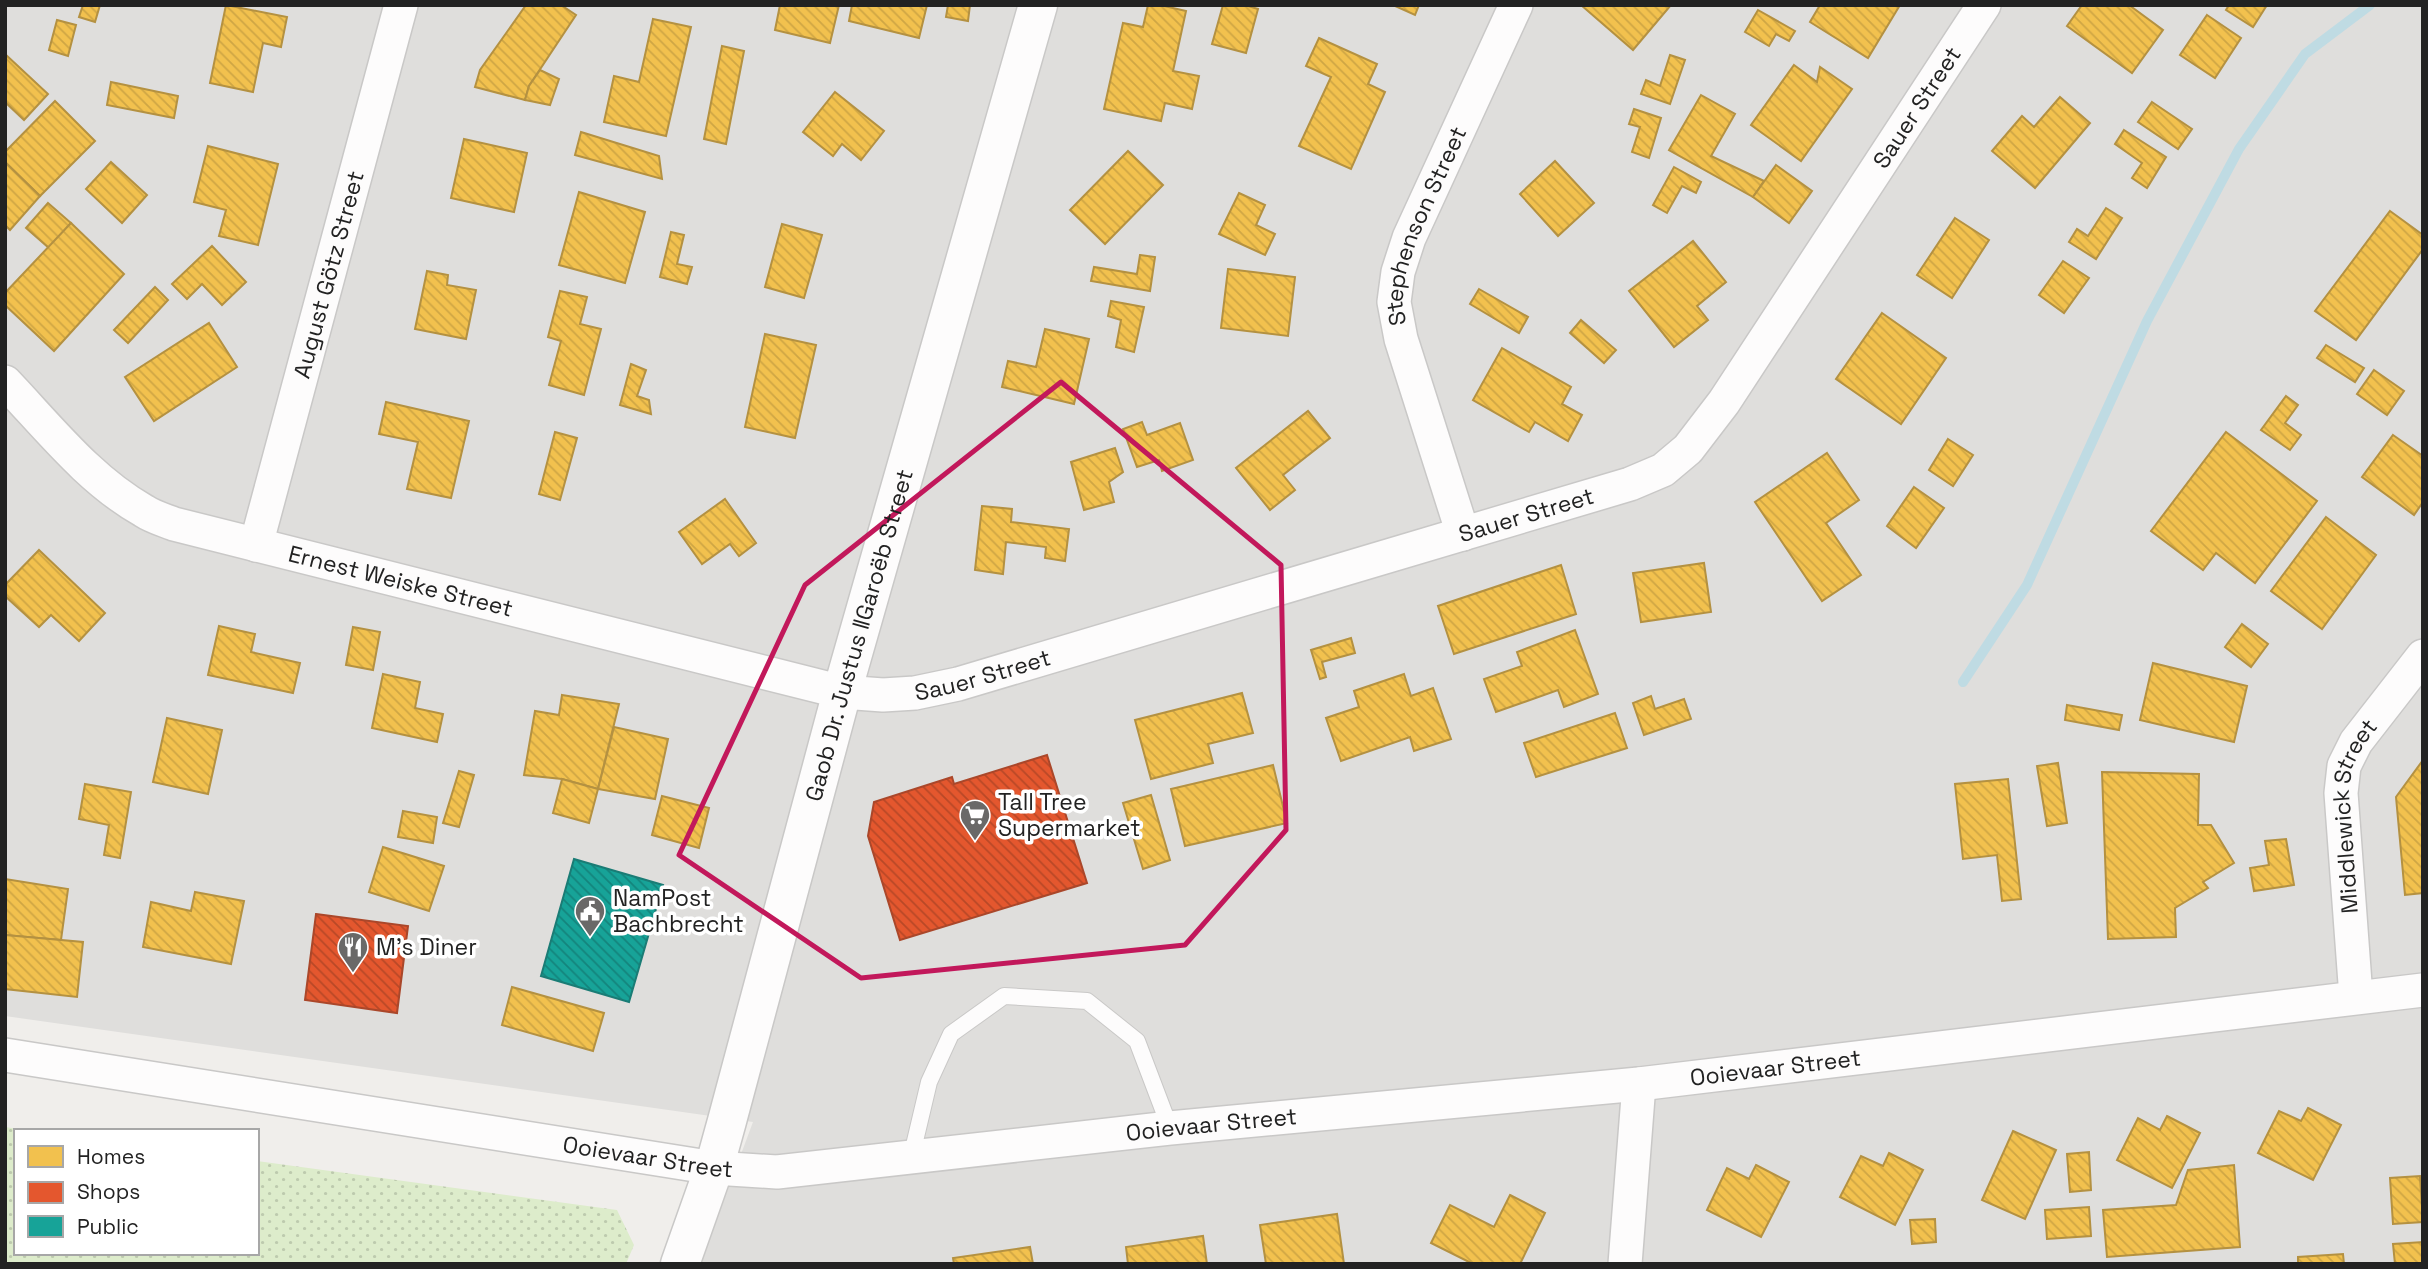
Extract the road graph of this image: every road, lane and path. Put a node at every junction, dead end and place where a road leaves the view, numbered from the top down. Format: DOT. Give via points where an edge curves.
graph roads {
  1 [pos="401,5"];
  2 [pos="1038,5"];
  3 [pos="1516,5"];
  4 [pos="1984,5"];
  5 [pos="5,382"];
  6 [pos="1463,534"];
  7 [pos="256,545"];
  8 [pos="2423,656"];
  9 [pos="842,692"];
  10 [pos="2423,990"];
  11 [pos="2356,998"];
  12 [pos="5,1055"];
  13 [pos="1639,1084"];
  14 [pos="1170,1128"];
  15 [pos="911,1158"];
  16 [pos="714,1168"];
  17 [pos="680,1264"];
  18 [pos="1625,1264"];
  1 -- 7 [label="street, August Götz Street"];
  2 -- 9 [label="street, Gaob Dr. Justus ǁGaroëb Street"];
  3 -- 6 [label="street, Stephenson Street" via="1409,238 1394,302 1401,339"];
  4 -- 6 [label="street, Sauer Street" via="1724,402 1688,449 1663,470 1630,484"];
  5 -- 7 [label="street, Ernest Weiske Street" via="85,465 145,512"];
  6 -- 9 [label="street, Sauer Street" via="958,684 915,694"];
  7 -- 9 [label="street, Ernest Weiske Street"];
  8 -- 11 [label="street, Middlewick Street" via="2356,743 2344,766 2340,793"];
  9 -- 16 [label="street, Gaob Dr. Justus ǁGaroëb Street"];
  10 -- 11 [label="street, Ooievaar Street"];
  11 -- 13 [label="street, Ooievaar Street"];
  12 -- 16 [label="street, Ooievaar Street"];
  13 -- 14 [label="street, Ooievaar Street"];
  13 -- 18 [label="street"];
  14 -- 15 [label="street, Ooievaar Street"];
  14 -- 15 [label="lane" via="1137,1041 1087,1001 1004,996 951,1034 929,1082"];
  15 -- 16 [label="street, Ooievaar Street" via="777,1172"];
  16 -- 17 [label="street, Gaob Dr. Justus ǁGaroëb Street"];
}
